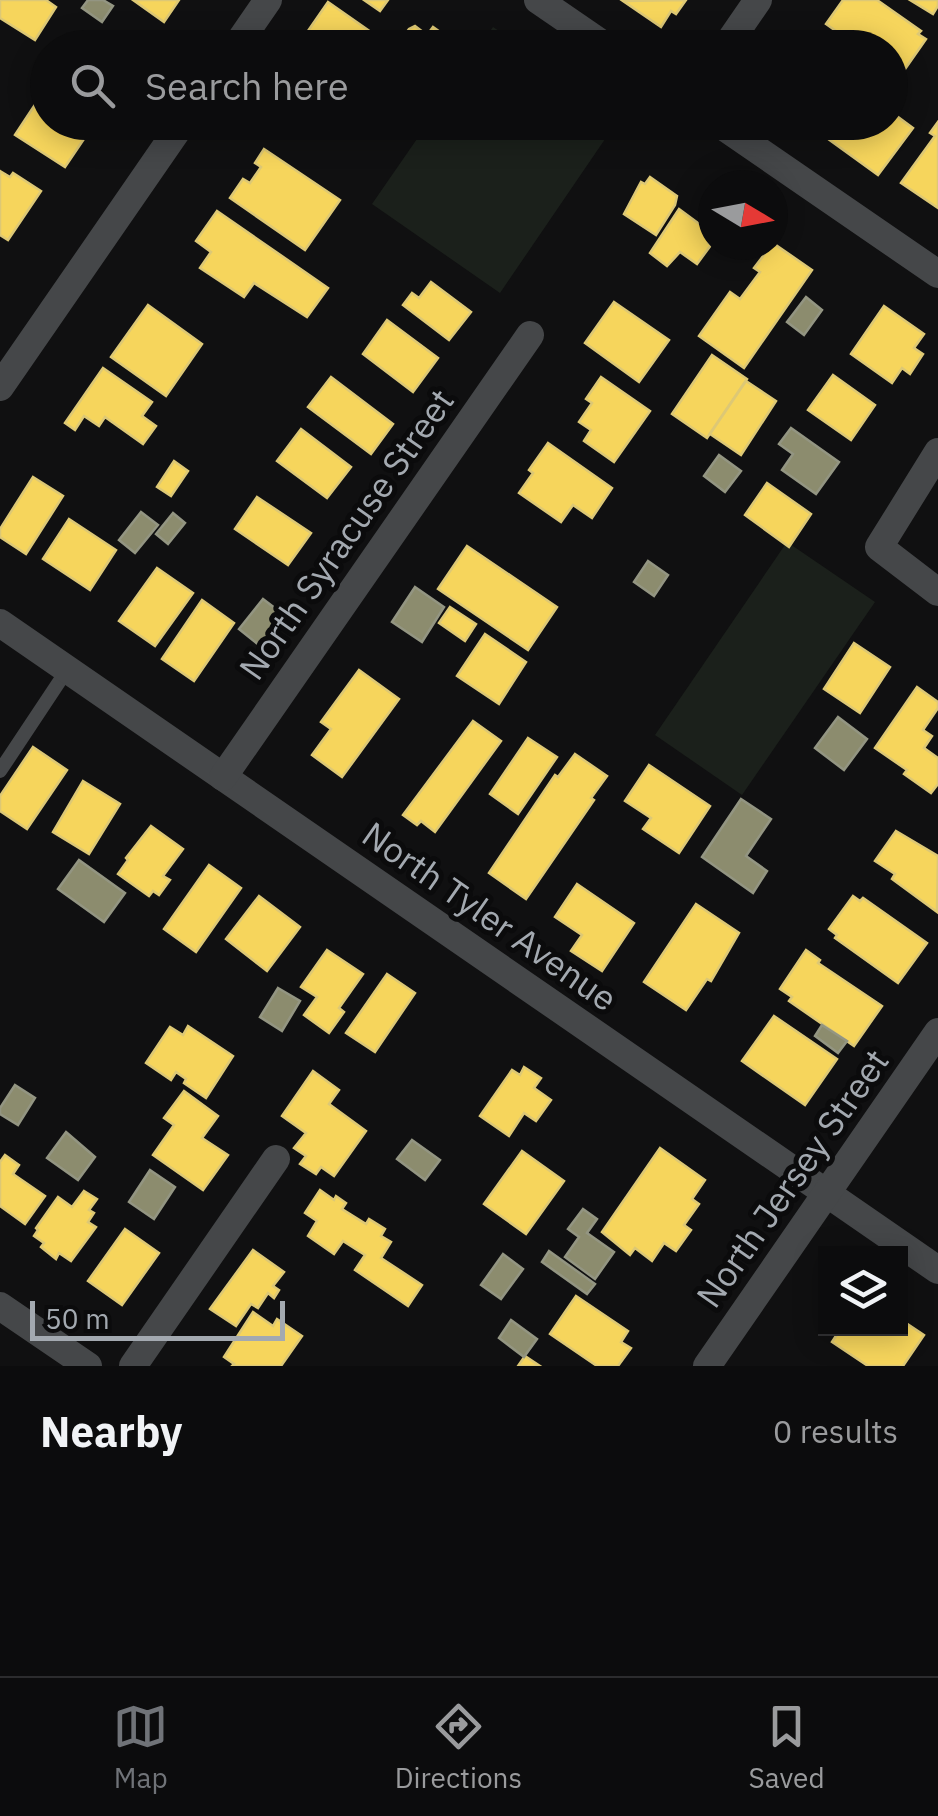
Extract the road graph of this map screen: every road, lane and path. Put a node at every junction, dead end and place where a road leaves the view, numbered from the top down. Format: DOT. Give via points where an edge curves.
graph roads {
  1 [pos="268,0"];
  2 [pos="538,0"];
  3 [pos="758,0"];
  4 [pos="247,30"];
  5 [pos="582,30"];
  6 [pos="737,30"];
  7 [pos="171,140"];
  8 [pos="743,140"];
  9 [pos="938,274"];
  10 [pos="530,335"];
  11 [pos="0,387"];
  12 [pos="938,452"];
  13 [pos="938,592"];
  14 [pos="0,623"];
  15 [pos="68,670"];
  16 [pos="0,771"];
  17 [pos="223,776"];
  18 [pos="938,1032"];
  19 [pos="276,1159"];
  20 [pos="826,1193"];
  21 [pos="938,1270"];
  22 [pos="0,1306"];
  23 [pos="88,1366"];
  24 [pos="132,1366"];
  25 [pos="707,1366"];
  1 -- 4 [label="street"];
  2 -- 5 [label="street"];
  3 -- 6 [label="street"];
  7 -- 11 [label="street"];
  8 -- 9 [label="street"];
  10 -- 17 [label="street, North Syracuse Street"];
  12 -- 13 [label="street" via="878,547"];
  14 -- 15 [label="street, North Tyler Avenue"];
  15 -- 16 [label="lane"];
  15 -- 17 [label="street, North Tyler Avenue"];
  17 -- 20 [label="street, North Tyler Avenue"];
  18 -- 20 [label="street, North Jersey Street"];
  19 -- 24 [label="street"];
  20 -- 21 [label="street, North Tyler Avenue"];
  20 -- 25 [label="street, North Jersey Street"];
  22 -- 23 [label="street"];
}
